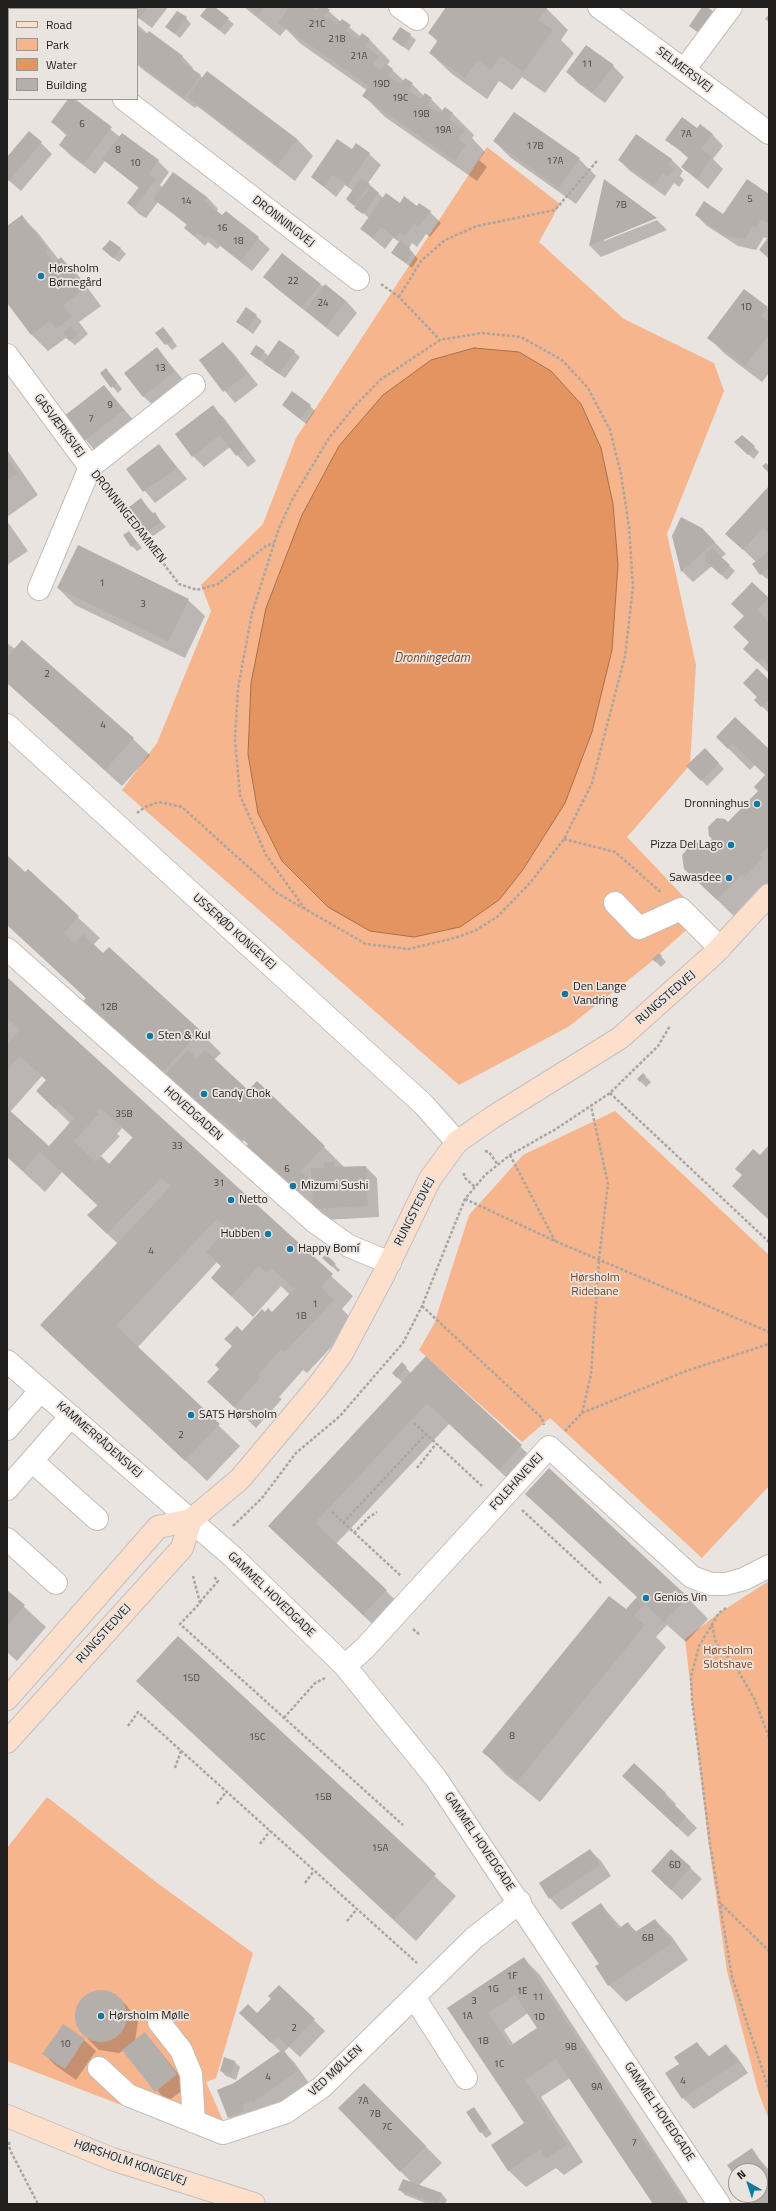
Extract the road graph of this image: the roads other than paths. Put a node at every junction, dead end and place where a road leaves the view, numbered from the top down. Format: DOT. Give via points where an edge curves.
graph roads {
  1 [pos="400,7"];
  2 [pos="599,7"];
  3 [pos="731,7"];
  4 [pos="417,19"];
  5 [pos="684,70"];
  6 [pos="125,100"];
  7 [pos="769,134"];
  8 [pos="358,279"];
  9 [pos="7,356"];
  10 [pos="194,385"];
  11 [pos="90,467"];
  12 [pos="39,589"];
  13 [pos="7,725"];
  14 [pos="769,895"];
  15 [pos="615,903"];
  16 [pos="720,948"];
  17 [pos="7,949"];
  18 [pos="457,1142"];
  19 [pos="390,1263"];
  20 [pos="7,1361"];
  21 [pos="41,1390"];
  22 [pos="71,1416"];
  23 [pos="7,1429"];
  24 [pos="32,1461"];
  25 [pos="7,1489"];
  26 [pos="97,1519"];
  27 [pos="191,1520"];
  28 [pos="7,1539"];
  29 [pos="769,1566"];
  30 [pos="56,1583"];
  31 [pos="51,1649"];
  32 [pos="345,1666"];
  33 [pos="7,1699"];
  34 [pos="7,1713"];
  35 [pos="7,1742"];
  36 [pos="520,1902"];
  37 [pos="414,1997"];
  38 [pos="159,2022"];
  39 [pos="99,2068"];
  40 [pos="466,2078"];
  41 [pos="7,2116"];
  42 [pos="194,2122"];
  43 [pos="254,2204"];
  44 [pos="720,2204"];
  1 -- 4 [label="street"];
  2 -- 5 [label="street, SELMERSVEJ"];
  3 -- 5 [label="street"];
  5 -- 7 [label="street, SELMERSVEJ"];
  6 -- 8 [label="street, DRONNINGVEJ"];
  9 -- 11 [label="street, GASVÆRKSVEJ"];
  10 -- 11 [label="street, GASVÆRKSVEJ"];
  11 -- 12 [label="street, DRONNINGEDAMMEN"];
  13 -- 18 [label="street, USSERØD KONGEVEJ" via="423,1104"];
  14 -- 16 [label="main road, RUNGSTEDVEJ"];
  15 -- 16 [label="street" via="639,928 681,910"];
  16 -- 18 [label="main road, RUNGSTEDVEJ" via="672,994 620,1038"];
  17 -- 19 [label="street, HOVEDGADEN" via="315,1222 349,1246"];
  18 -- 19 [label="main road, RUNGSTEDVEJ" via="430,1178"];
  19 -- 27 [label="main road, RUNGSTEDVEJ" via="342,1355 240,1479"];
  20 -- 21 [label="street, KAMMERRÅDENSVEJ"];
  21 -- 22 [label="street, KAMMERRÅDENSVEJ"];
  21 -- 23 [label="street"];
  22 -- 24 [label="street"];
  22 -- 27 [label="street, KAMMERRÅDENSVEJ"];
  24 -- 25 [label="street"];
  24 -- 26 [label="street"];
  27 -- 31 [label="main road, RUNGSTEDVEJ" via="158,1527"];
  27 -- 32 [label="street, GAMMEL HOVEDGADE"];
  27 -- 35 [label="main road, RUNGSTEDVEJ" via="182,1548"];
  28 -- 30 [label="street"];
  29 -- 32 [label="street, FOLEHAVEVEJ" via="744,1580 726,1584 711,1584 692,1577 549,1447 365,1648"];
  31 -- 33 [label="main road, RUNGSTEDVEJ"];
  31 -- 34 [label="main road" via="22,1696"];
  32 -- 36 [label="street, GAMMEL HOVEDGADE" via="435,1777"];
  36 -- 37 [label="street, VED MØLLEN" via="474,1938"];
  36 -- 44 [label="street, GAMMEL HOVEDGADE"];
  37 -- 40 [label="street"];
  37 -- 42 [label="street, VED MØLLEN" via="322,2088 286,2112 223,2133"];
  38 -- 42 [label="street" via="182,2050 191,2074"];
  39 -- 42 [label="street, VED MØLLEN" via="128,2095"];
  41 -- 43 [label="main road, HØRSHOLM KONGEVEJ" via="112,2159"];
}
